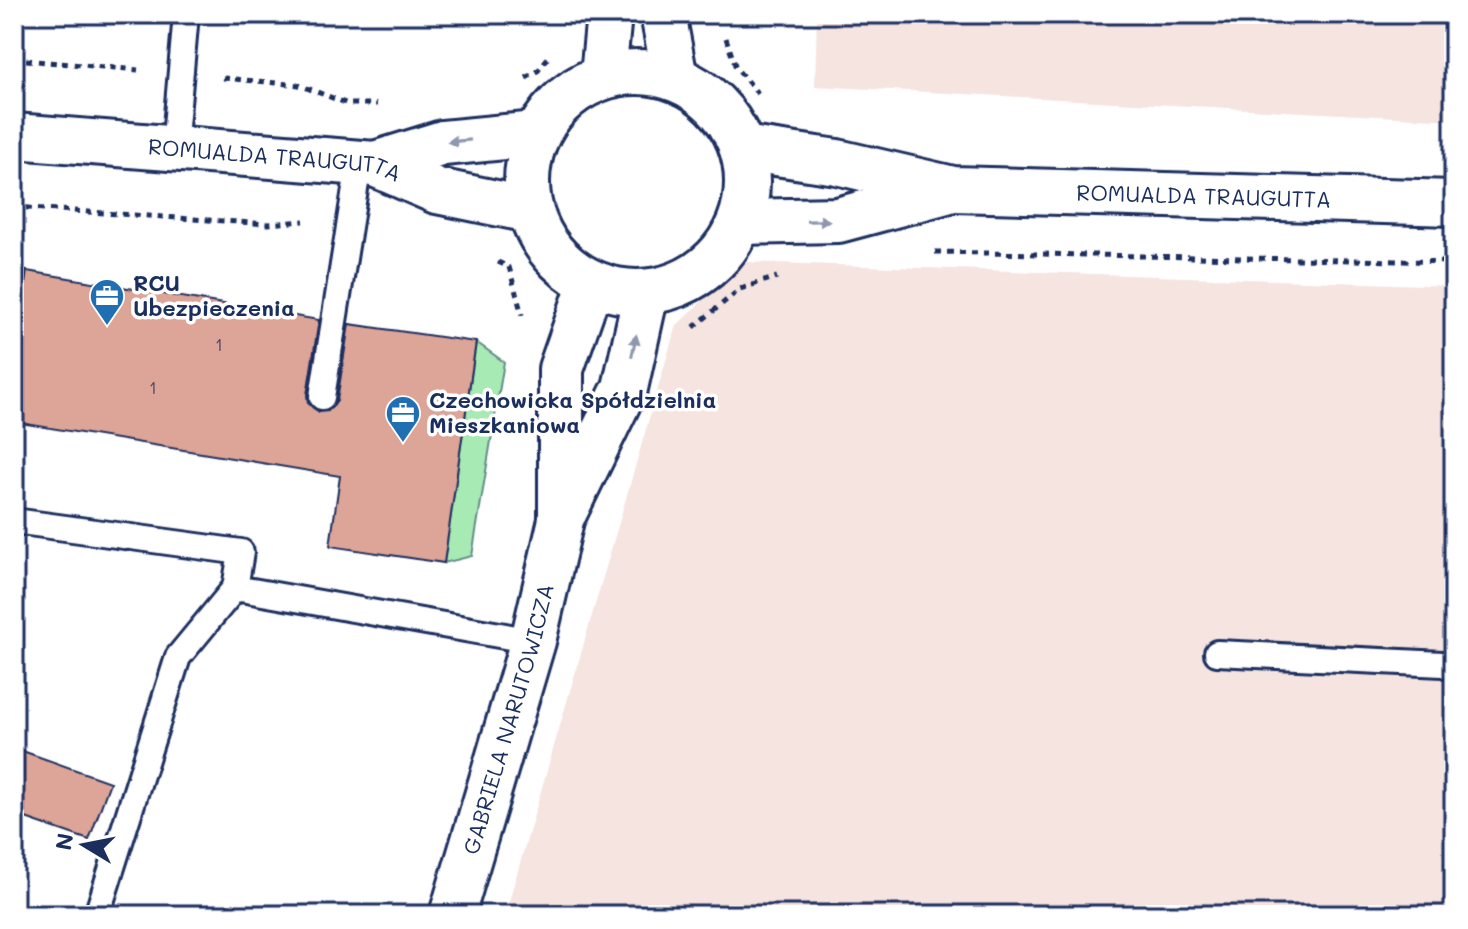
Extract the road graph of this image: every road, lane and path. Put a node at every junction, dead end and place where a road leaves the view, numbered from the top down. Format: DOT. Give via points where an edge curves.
graph roads {
  1 [pos="186,14"];
  2 [pos="609,14"];
  3 [pos="663,14"];
  4 [pos="554,50"];
  5 [pos="14,59"];
  6 [pos="182,74"];
  7 [pos="603,76"];
  8 [pos="675,78"];
  9 [pos="513,85"];
  10 [pos="390,104"];
  11 [pos="537,134"];
  12 [pos="14,136"];
  13 [pos="742,148"];
  14 [pos="174,149"];
  15 [pos="367,164"];
  16 [pos="953,189"];
  17 [pos="1454,203"];
  18 [pos="14,207"];
  19 [pos="530,210"];
  20 [pos="740,222"];
  21 [pos="349,227"];
  22 [pos="932,252"];
  23 [pos="496,261"];
  24 [pos="1454,262"];
  25 [pos="784,275"];
  26 [pos="591,283"];
  27 [pos="646,293"];
  28 [pos="524,323"];
  29 [pos="683,337"];
  30 [pos="322,397"];
  31 [pos="561,520"];
  32 [pos="14,521"];
  33 [pos="235,588"];
  34 [pos="533,641"];
  35 [pos="1217,653"];
  36 [pos="1454,668"];
  37 [pos="97,915"];
  38 [pos="452,915"];
  1 -- 6 [label="lane"];
  2 -- 7 [label="street"];
  3 -- 8 [label="street"];
  4 -- 9 [label="path" via="537,72"];
  5 -- 6 [label="path"];
  6 -- 10 [label="path" via="299,85 348,104"];
  6 -- 14 [label="lane"];
  7 -- 8 [label="street" via="640,71"];
  7 -- 11 [label="street" via="576,89"];
  8 -- 13 [label="street" via="705,94 727,119"];
  11 -- 15 [label="street, one-way" via="443,143"];
  11 -- 19 [label="street" via="527,171"];
  12 -- 14 [label="street, ROMUALDA TRAUGUTTA"];
  13 -- 16 [label="street" via="837,162"];
  13 -- 20 [label="street" via="746,198"];
  14 -- 15 [label="street, ROMUALDA TRAUGUTTA"];
  15 -- 19 [label="street, ROMUALDA TRAUGUTTA" via="437,191"];
  15 -- 21 [label="lane"];
  16 -- 17 [label="street, ROMUALDA TRAUGUTTA"];
  20 -- 16 [label="street, one-way" via="838,220"];
  18 -- 21 [label="path" via="268,224 316,221"];
  19 -- 26 [label="street" via="542,240 563,265"];
  20 -- 27 [label="street" via="725,249 703,270 677,286"];
  21 -- 30 [label="lane"];
  22 -- 24 [label="path"];
  23 -- 28 [label="path" via="509,267"];
  25 -- 29 [label="path" via="740,289"];
  26 -- 27 [label="street" via="617,292"];
  26 -- 31 [label="street" via="561,369"];
  31 -- 27 [label="street, one-way" via="625,388"];
  31 -- 34 [label="street, GABRIELA NARUTOWICZA"];
  32 -- 33 [label="lane" via="241,552"];
  33 -- 34 [label="lane"];
  33 -- 37 [label="lane" via="178,657"];
  34 -- 38 [label="street, GABRIELA NARUTOWICZA"];
  35 -- 36 [label="lane"];
}
